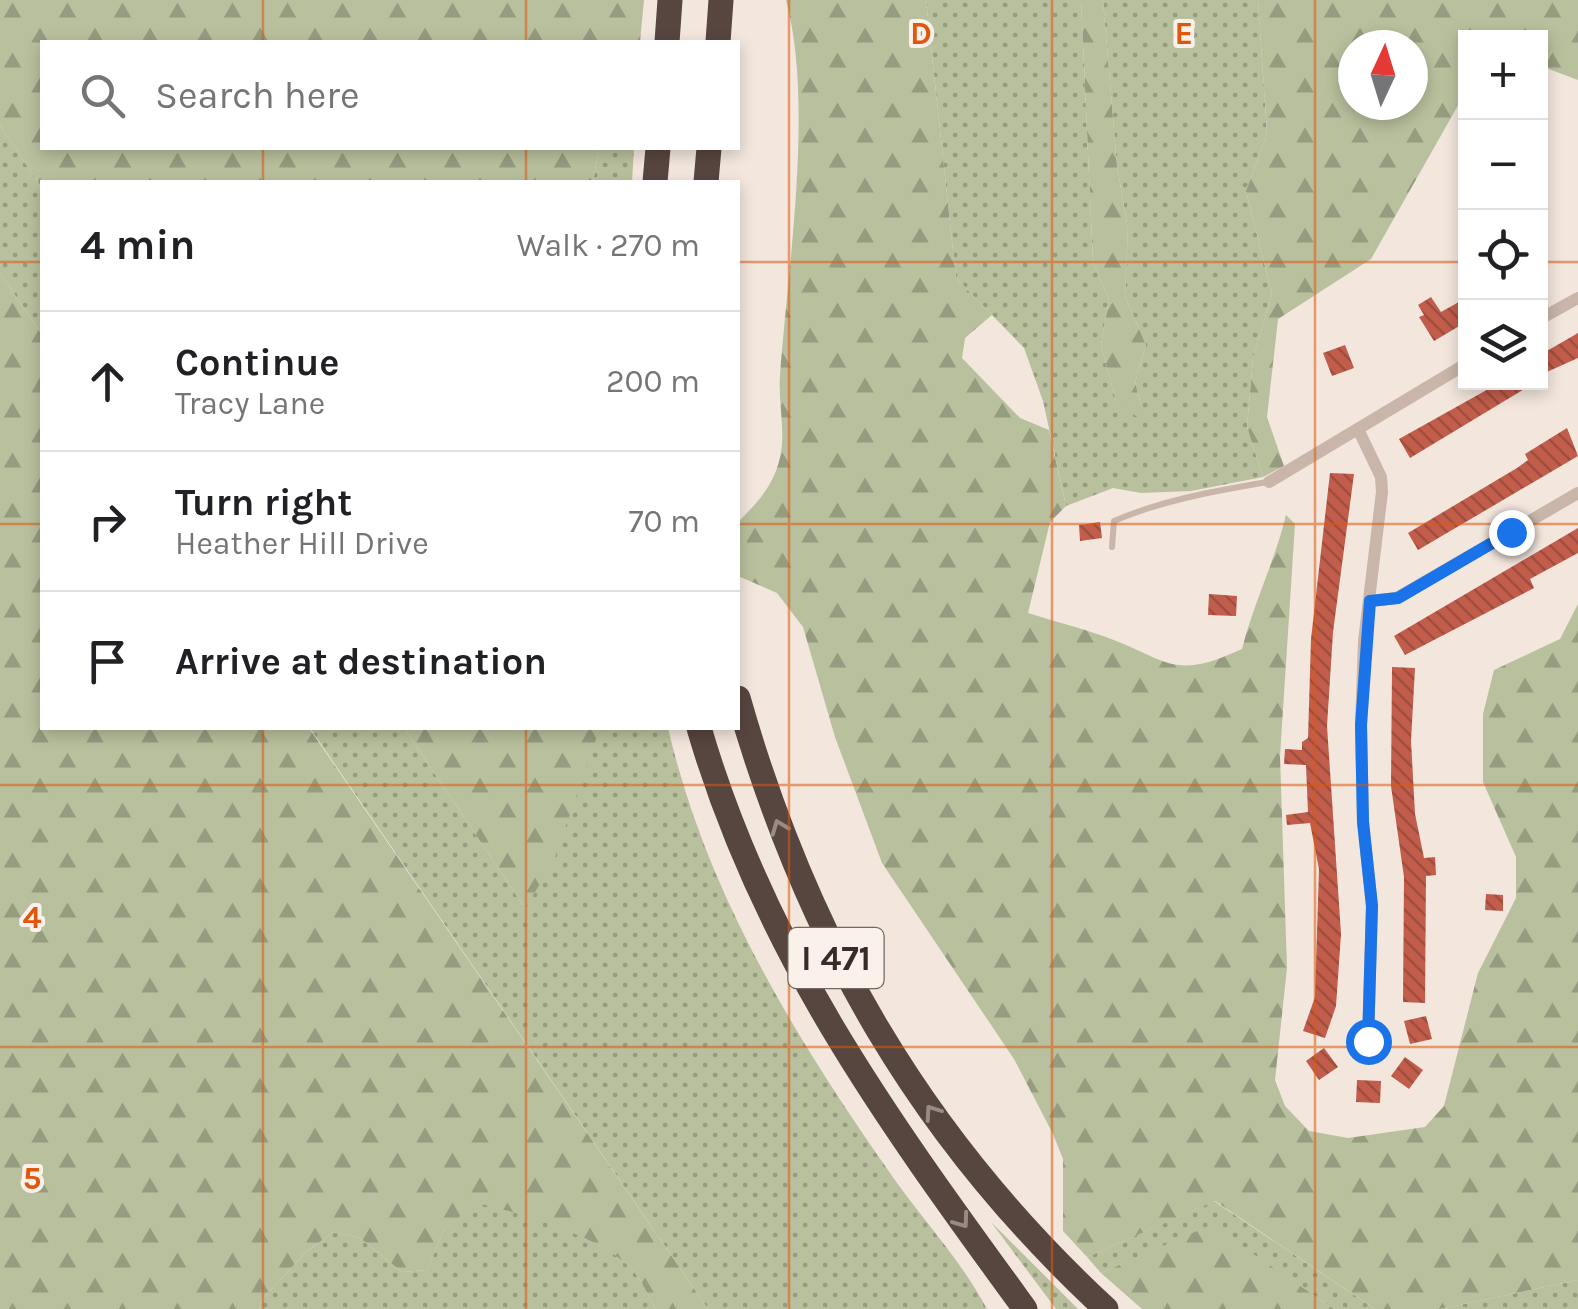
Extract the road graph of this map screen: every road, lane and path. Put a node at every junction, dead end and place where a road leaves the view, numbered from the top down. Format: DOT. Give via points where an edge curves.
graph roads {
  1 [pos="670,0"];
  2 [pos="721,0"];
  3 [pos="666,40"];
  4 [pos="718,40"];
  5 [pos="658,150"];
  6 [pos="709,150"];
  7 [pos="656,180"];
  8 [pos="706,180"];
  9 [pos="1578,298"];
  10 [pos="1548,315"];
  11 [pos="1458,369"];
  12 [pos="1358,429"];
  13 [pos="1268,482"];
  14 [pos="1578,493"];
  15 [pos="1112,547"];
  16 [pos="1370,601"];
  17 [pos="740,705"];
  18 [pos="700,730"];
  19 [pos="1368,1041"];
  20 [pos="1026,1309"];
  21 [pos="1106,1309"];
  1 -- 3 [label="highway"];
  2 -- 4 [label="highway"];
  5 -- 7 [label="highway"];
  6 -- 8 [label="highway"];
  9 -- 10 [label="street"];
  11 -- 12 [label="street"];
  12 -- 13 [label="street"];
  12 -- 16 [label="street" via="1381,477"];
  13 -- 15 [label="lane" via="1128,515 1114,521"];
  14 -- 16 [label="street" via="1398,598"];
  16 -- 19 [label="street" via="1361,725 1372,906"];
  21 -- 17 [label="highway, I 471, one-way" via="992,1190 866,1014 804,889"];
  18 -- 20 [label="highway, I 471, one-way" via="754,881 815,1001 909,1150"];
}
